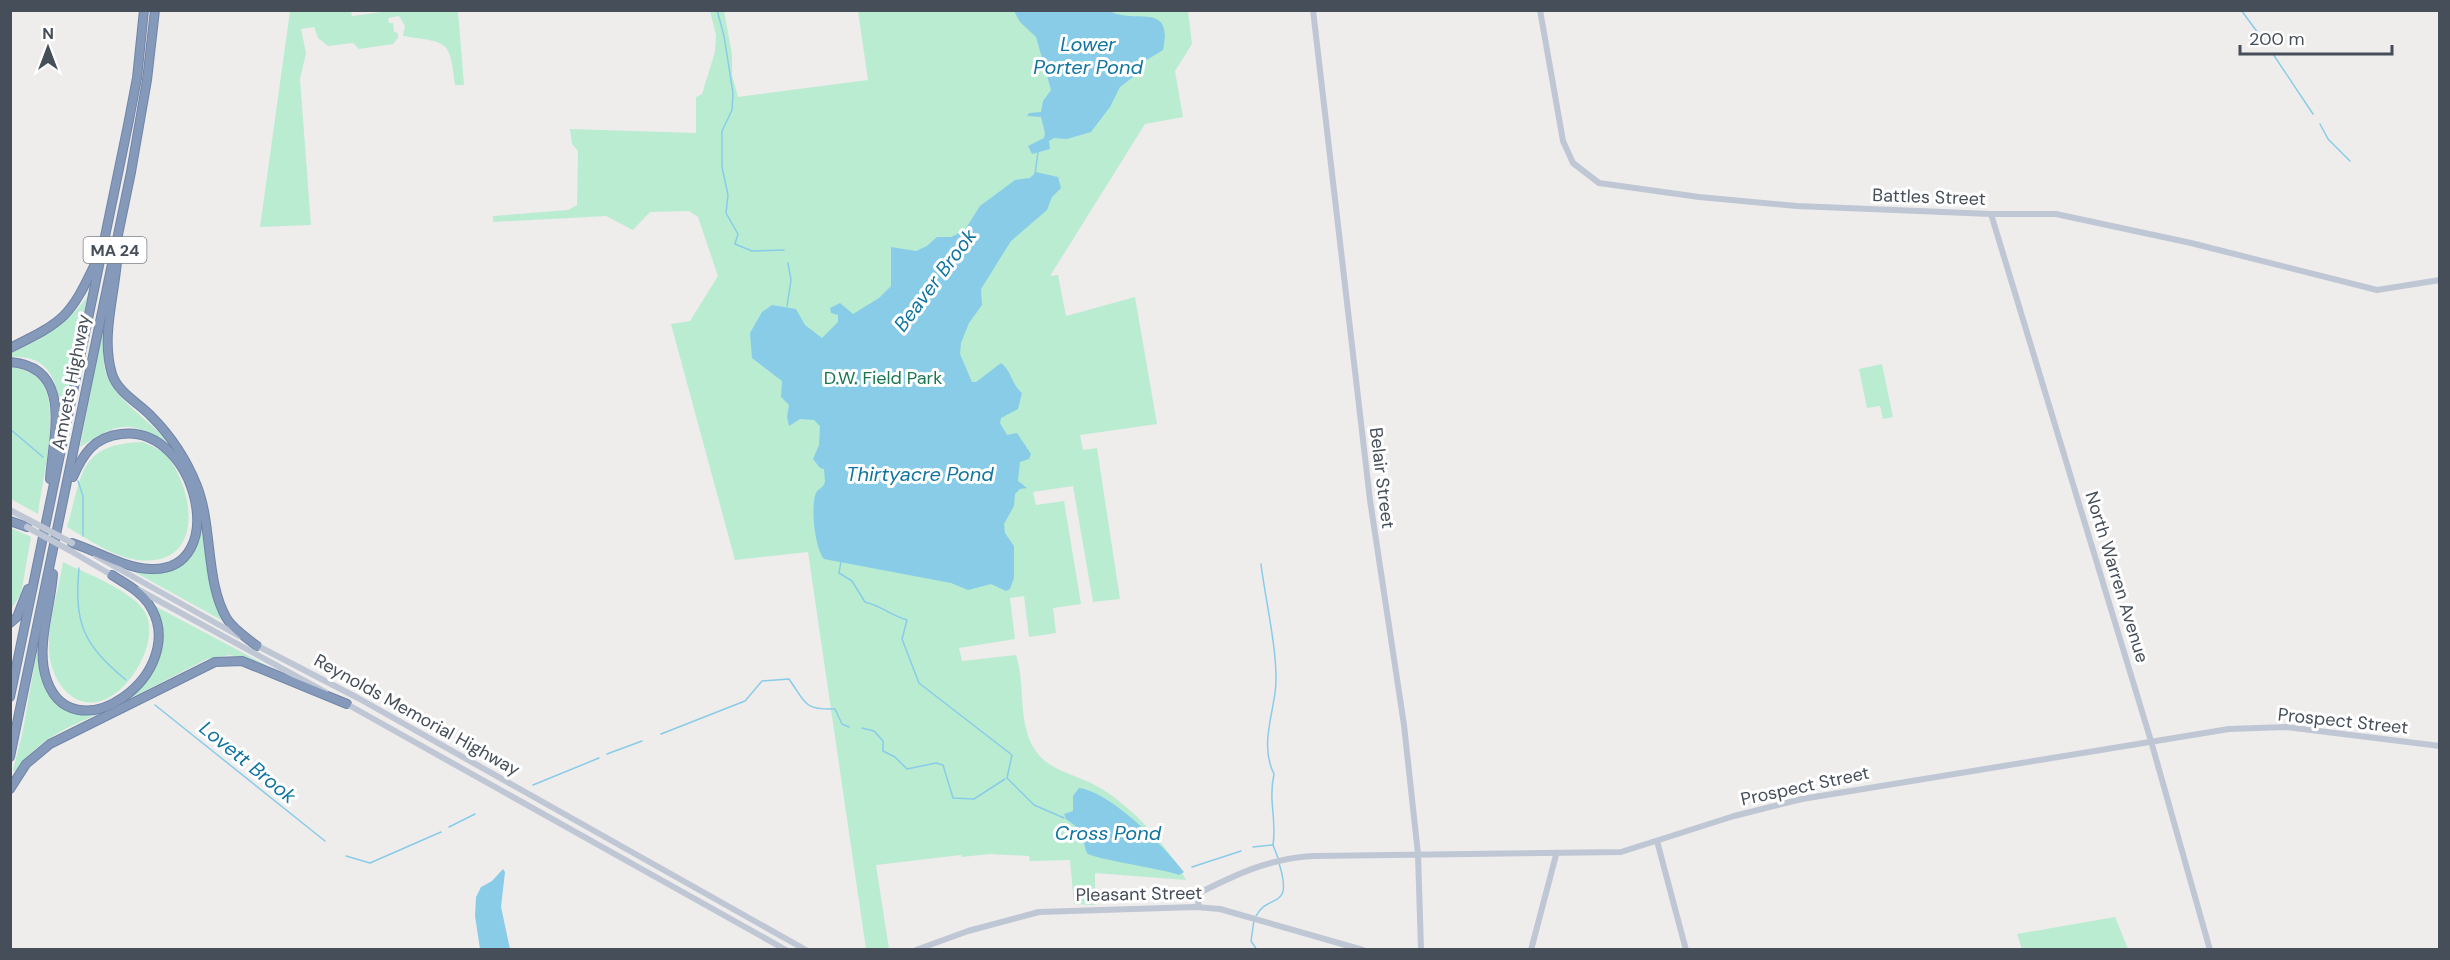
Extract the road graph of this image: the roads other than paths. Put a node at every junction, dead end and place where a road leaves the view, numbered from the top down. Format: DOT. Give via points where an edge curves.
graph roads {
  1 [pos="144,10"];
  2 [pos="154,10"];
  3 [pos="1313,10"];
  4 [pos="1540,10"];
  5 [pos="1991,214"];
  6 [pos="118,235"];
  7 [pos="101,251"];
  8 [pos="2439,280"];
  9 [pos="10,348"];
  10 [pos="10,362"];
  11 [pos="68,488"];
  12 [pos="49,503"];
  13 [pos="10,510"];
  14 [pos="10,520"];
  15 [pos="28,524"];
  16 [pos="70,546"];
  17 [pos="54,549"];
  18 [pos="39,555"];
  19 [pos="112,575"];
  20 [pos="10,622"];
  21 [pos="257,646"];
  22 [pos="10,697"];
  23 [pos="347,704"];
  24 [pos="2151,741"];
  25 [pos="2439,746"];
  26 [pos="10,757"];
  27 [pos="10,789"];
  28 [pos="1657,841"];
  29 [pos="1418,854"];
  30 [pos="1556,855"];
  31 [pos="1198,907"];
  32 [pos="786,950"];
  33 [pos="806,950"];
  34 [pos="916,950"];
  35 [pos="1364,950"];
  36 [pos="1421,950"];
  37 [pos="1531,950"];
  38 [pos="1686,950"];
  39 [pos="2210,950"];
  1 -- 7 [label="highway, Amvets Highway / MA 24" via="137,78"];
  2 -- 6 [label="highway, Amvets Highway / MA 24" via="147,80"];
  3 -- 29 [label="street, Belair Street" via="1358,408 1404,725"];
  4 -- 5 [label="street, Battles Street" via="1563,141 1573,164 1599,183 1797,206"];
  5 -- 8 [label="street, Battles Street" via="2056,213 2377,291"];
  5 -- 24 [label="street, North Warren Avenue"];
  6 -- 11 [label="highway, Amvets Highway / MA 24"];
  6 -- 21 [label="highway" via="108,335 113,377 119,388 165,431 188,465 204,506 221,607 236,630"];
  7 -- 9 [label="highway" via="77,303 66,316"];
  7 -- 12 [label="highway, Amvets Highway / MA 24"];
  10 -- 12 [label="highway" via="39,371 56,399"];
  11 -- 16 [label="highway" via="84,453 93,445 114,435 138,434 163,445 177,459 199,513 197,533 187,554 159,569 143,568"];
  11 -- 17 [label="highway, Amvets Highway / MA 24"];
  12 -- 18 [label="highway, Amvets Highway / MA 24"];
  13 -- 15 [label="street, Reynolds Memorial Highway"];
  14 -- 15 [label="highway"];
  15 -- 16 [label="street, Reynolds Memorial Highway, bridge"];
  16 -- 19 [label="street, Reynolds Memorial Highway"];
  16 -- 21 [label="street, Reynolds Memorial Highway"];
  17 -- 19 [label="highway" via="45,673 58,698 78,708 97,710 120,702 144,677 158,645 149,604"];
  17 -- 26 [label="highway, Amvets Highway / MA 24"];
  18 -- 20 [label="highway" via="26,598"];
  18 -- 22 [label="highway, Amvets Highway / MA 24"];
  19 -- 23 [label="street, Reynolds Memorial Highway"];
  21 -- 33 [label="street, Reynolds Memorial Highway" via="358,698"];
  23 -- 27 [label="highway" via="242,661 215,662 50,744 26,764"];
  23 -- 32 [label="street, Reynolds Memorial Highway"];
  24 -- 25 [label="street, Prospect Street" via="2229,729 2286,727"];
  24 -- 28 [label="street, Prospect Street" via="1802,799"];
  24 -- 39 [label="street, North Warren Avenue"];
  28 -- 30 [label="street, Prospect Street" via="1621,852"];
  28 -- 38 [label="street"];
  29 -- 30 [label="street, Prospect Street"];
  29 -- 31 [label="street, Prospect Street" via="1279,859 1247,869 1199,893"];
  29 -- 36 [label="street, Belair Street"];
  30 -- 37 [label="street"];
  31 -- 34 [label="street, Pleasant Street" via="1045,911 968,931"];
  31 -- 35 [label="street, Pleasant Street" via="1216,908"];
}
